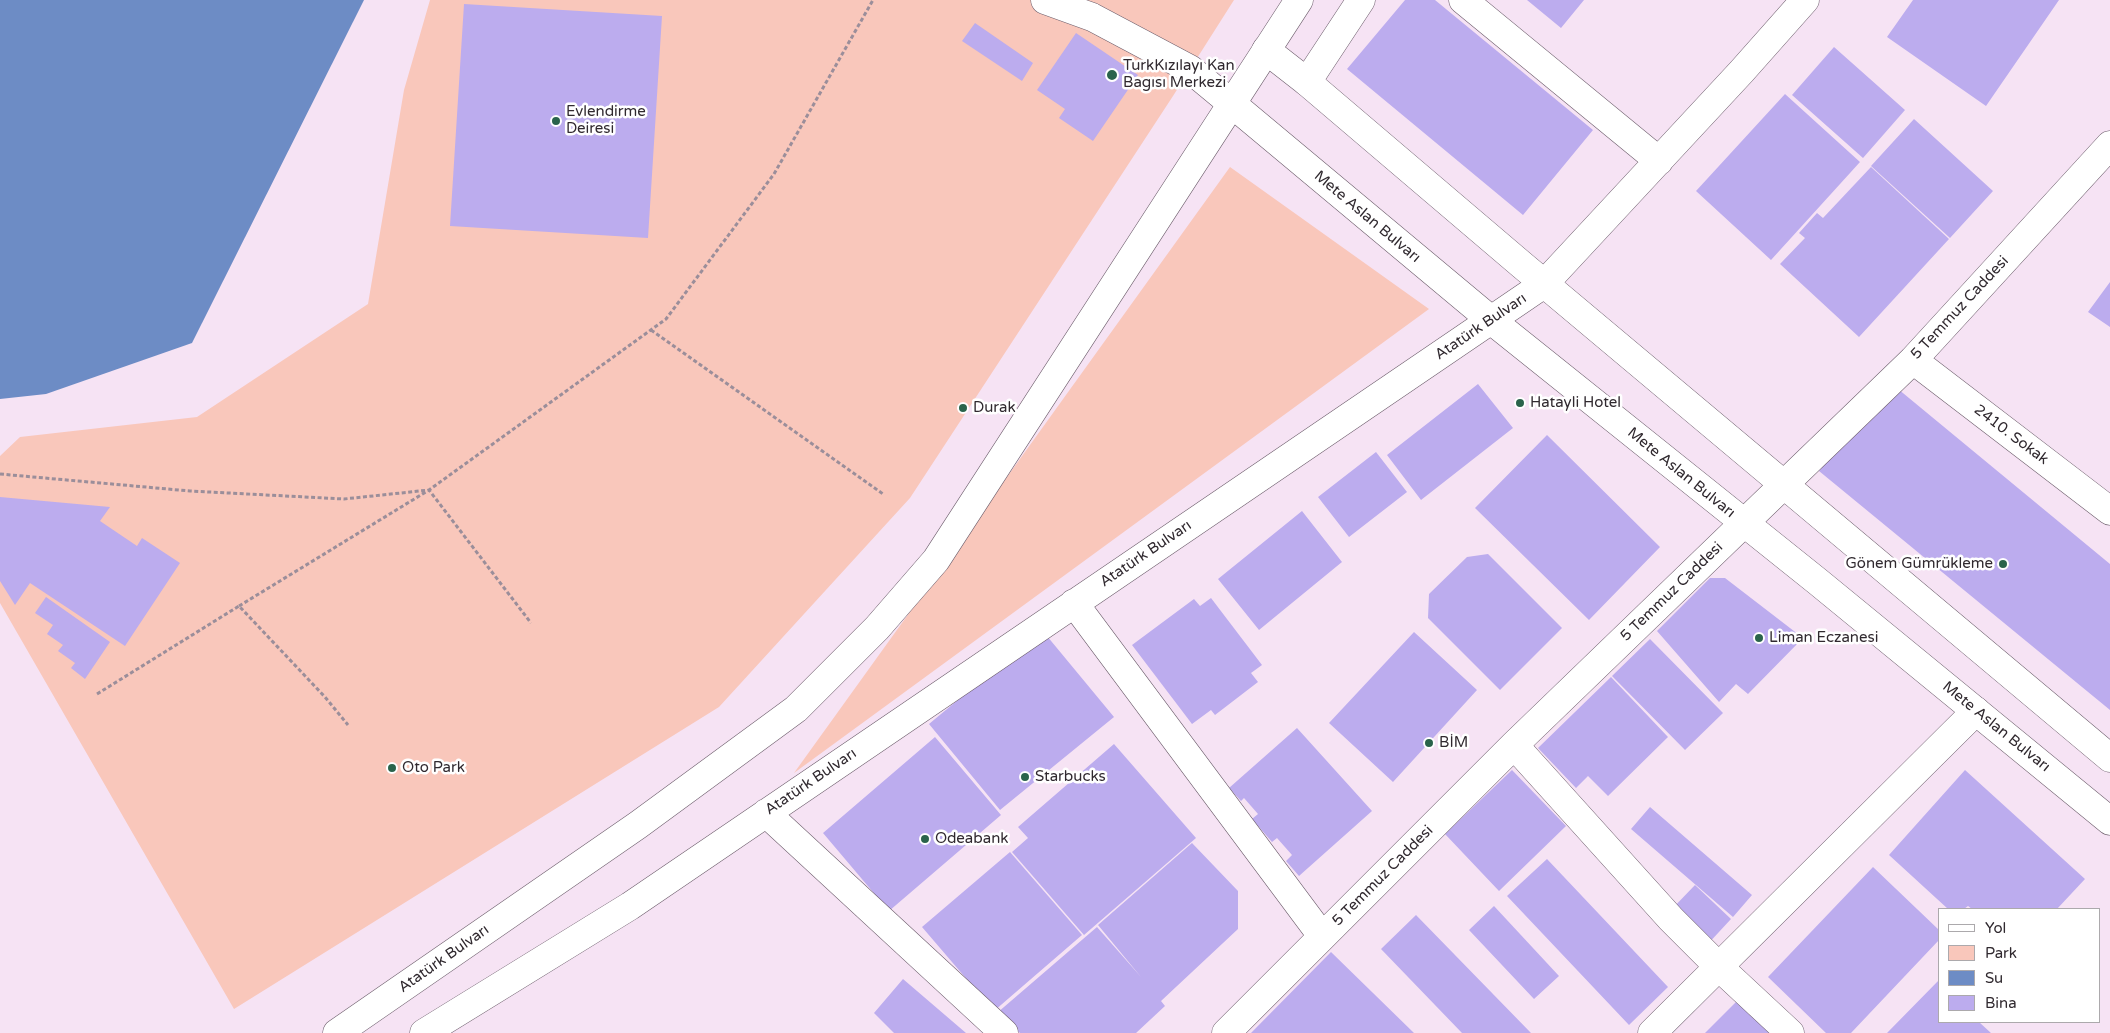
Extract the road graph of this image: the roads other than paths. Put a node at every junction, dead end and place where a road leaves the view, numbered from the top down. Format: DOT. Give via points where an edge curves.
graph roads {
  1 [pos="1045,0"];
  2 [pos="1299,0"];
  3 [pos="1361,0"];
  4 [pos="1463,0"];
  5 [pos="1805,0"];
  6 [pos="1266,50"];
  7 [pos="1307,82"];
  8 [pos="1231,103"];
  9 [pos="2110,145"];
  10 [pos="1659,161"];
  11 [pos="1544,284"];
  12 [pos="1491,320"];
  13 [pos="1913,360"];
  14 [pos="1783,485"];
  15 [pos="2110,510"];
  16 [pos="1744,523"];
  17 [pos="1074,603"];
  18 [pos="1976,711"];
  19 [pos="1514,745"];
  20 [pos="2110,758"];
  21 [pos="766,813"];
  22 [pos="2110,821"];
  23 [pos="1322,936"];
  24 [pos="1719,967"];
  25 [pos="337,1033"];
  26 [pos="424,1033"];
  27 [pos="1004,1033"];
  28 [pos="1226,1033"];
  29 [pos="1652,1033"];
  30 [pos="1790,1033"];
  1 -- 8 [label="street, Mete Aslan Bulvarı" via="1092,17 1190,69"];
  2 -- 6 [label="street, Atatürk Bulvarı"];
  3 -- 7 [label="street"];
  4 -- 10 [label="street"];
  5 -- 10 [label="street, Atatürk Bulvarı"];
  6 -- 7 [label="street"];
  6 -- 8 [label="street, Atatürk Bulvarı"];
  7 -- 11 [label="street"];
  8 -- 12 [label="street, Mete Aslan Bulvarı"];
  8 -- 25 [label="street, Atatürk Bulvarı" via="936,560 877,628 796,709 638,825"];
  9 -- 13 [label="street, 5 Temmuz Caddesi"];
  10 -- 11 [label="street, Atatürk Bulvarı"];
  11 -- 12 [label="street, Atatürk Bulvarı"];
  11 -- 14 [label="street"];
  12 -- 16 [label="street, Mete Aslan Bulvarı"];
  12 -- 17 [label="street, Atatürk Bulvarı"];
  13 -- 14 [label="street, 5 Temmuz Caddesi"];
  13 -- 15 [label="street, 2410. Sokak"];
  14 -- 16 [label="street, 5 Temmuz Caddesi"];
  14 -- 20 [label="street"];
  16 -- 18 [label="street, Mete Aslan Bulvarı"];
  16 -- 19 [label="street, 5 Temmuz Caddesi"];
  17 -- 21 [label="street, Atatürk Bulvarı"];
  17 -- 23 [label="street"];
  18 -- 22 [label="street, Mete Aslan Bulvarı"];
  18 -- 24 [label="street"];
  19 -- 23 [label="street, 5 Temmuz Caddesi"];
  19 -- 24 [label="street" via="1671,919"];
  21 -- 26 [label="street, Atatürk Bulvarı" via="630,906"];
  21 -- 27 [label="street"];
  23 -- 28 [label="street, 5 Temmuz Caddesi"];
  24 -- 29 [label="street"];
  24 -- 30 [label="street"];
}
